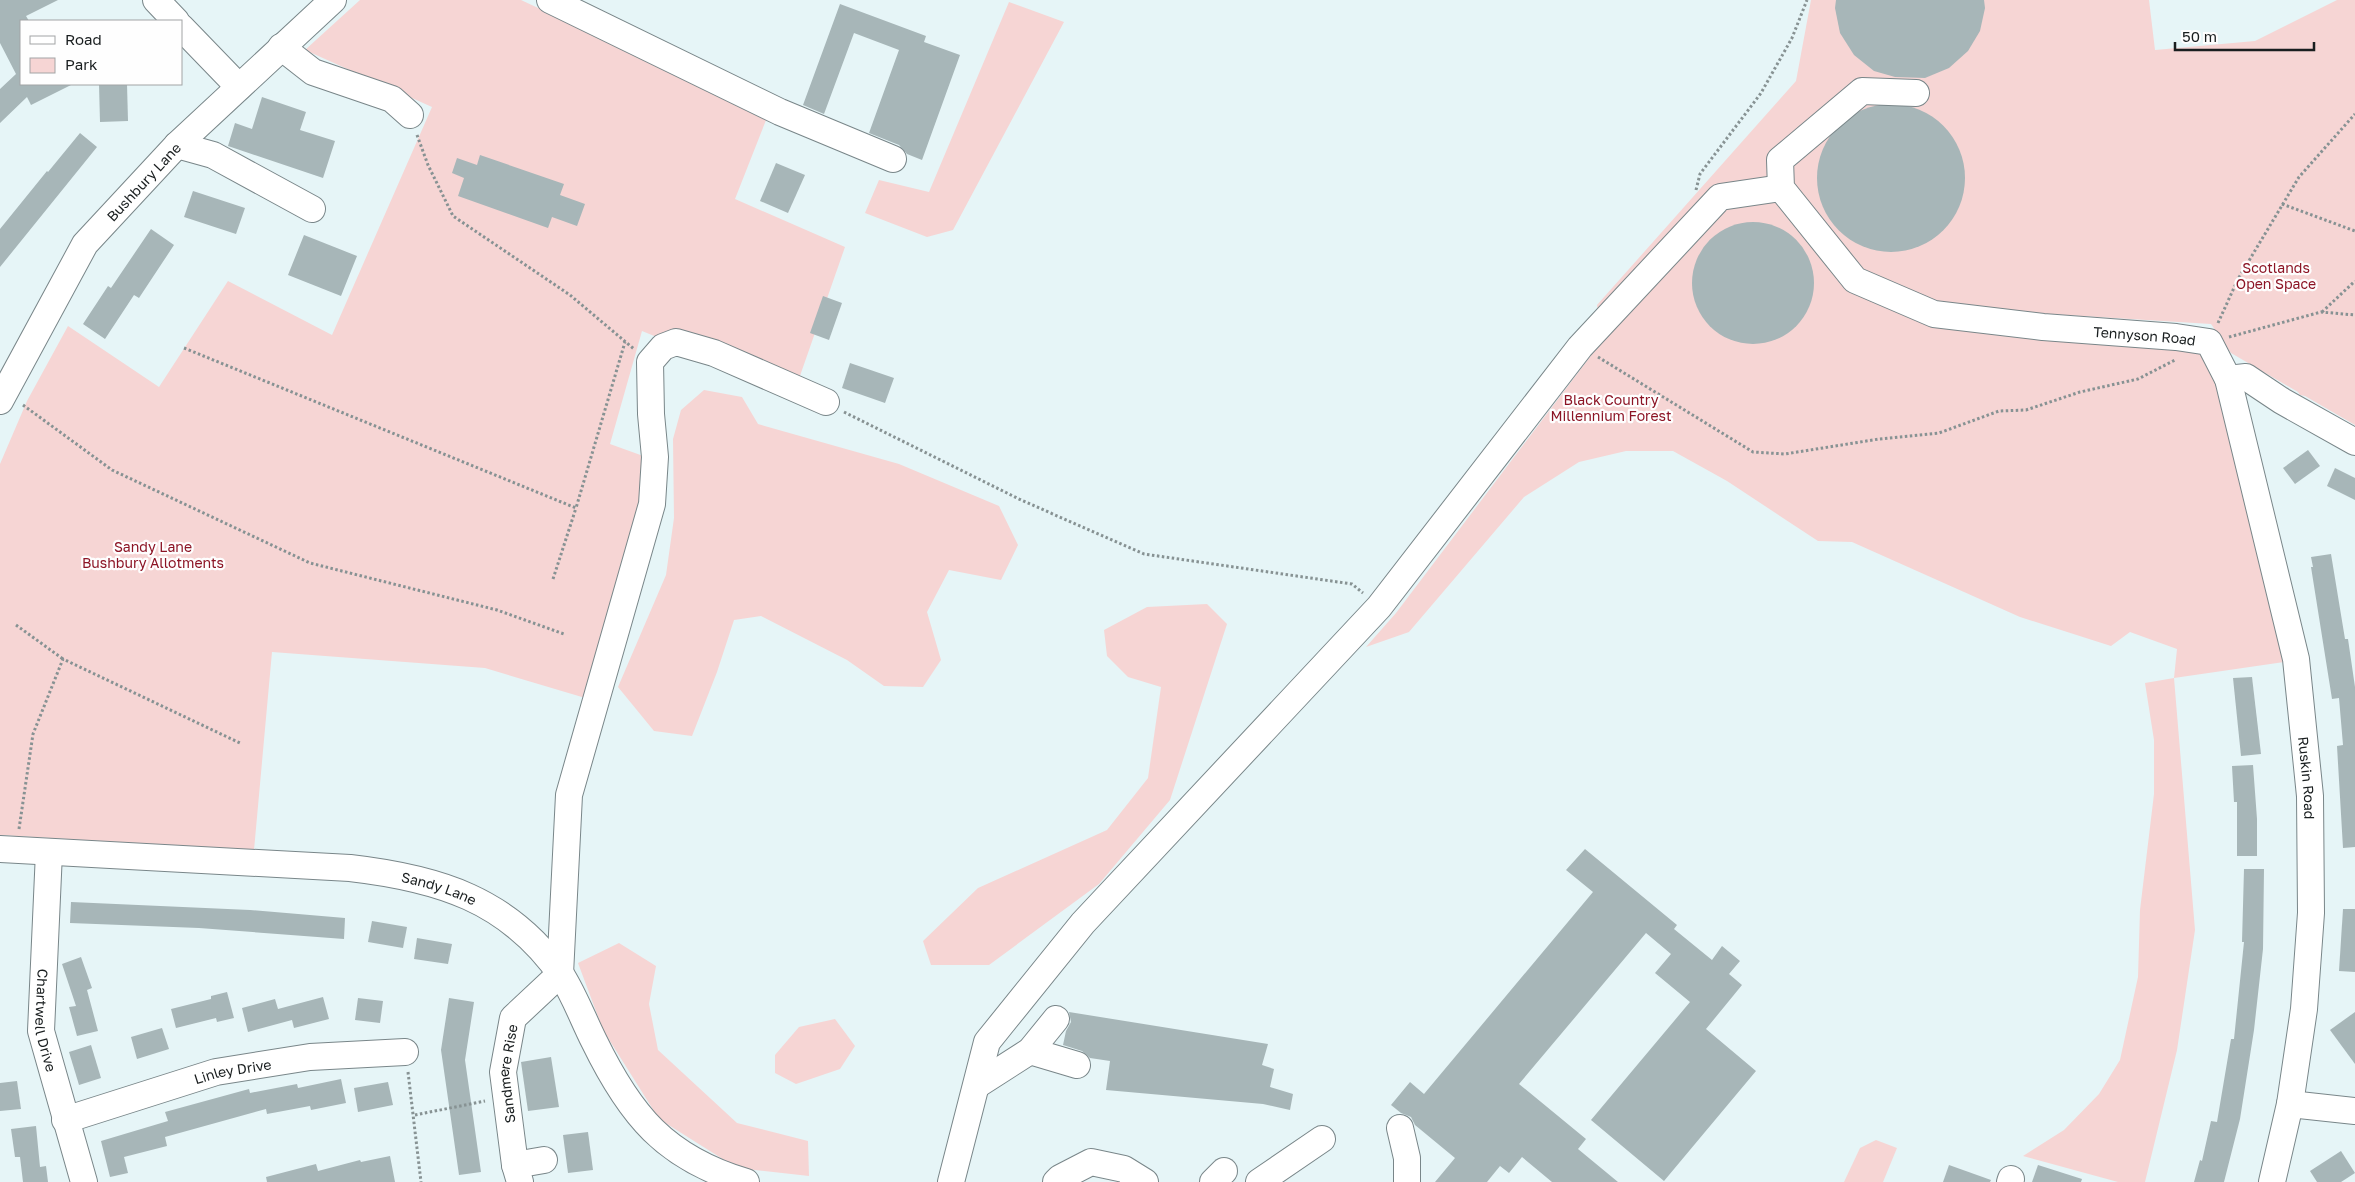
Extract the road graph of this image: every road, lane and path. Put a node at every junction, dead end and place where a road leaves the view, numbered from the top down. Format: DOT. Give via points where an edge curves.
graph roads {
  1 [pos="156,0"];
  2 [pos="333,0"];
  3 [pos="550,0"];
  4 [pos="1807,0"];
  5 [pos="175,20"];
  6 [pos="182,28"];
  7 [pos="281,47"];
  8 [pos="240,87"];
  9 [pos="1916,93"];
  10 [pos="2355,114"];
  11 [pos="410,115"];
  12 [pos="176,145"];
  13 [pos="893,160"];
  14 [pos="1781,188"];
  15 [pos="1695,192"];
  16 [pos="2282,204"];
  17 [pos="312,210"];
  18 [pos="2355,230"];
  19 [pos="2355,281"];
  20 [pos="2321,312"];
  21 [pos="2355,315"];
  22 [pos="625,342"];
  23 [pos="2209,342"];
  24 [pos="1580,347"];
  25 [pos="184,348"];
  26 [pos="650,362"];
  27 [pos="2228,379"];
  28 [pos="2,396"];
  29 [pos="826,402"];
  30 [pos="2355,442"];
  31 [pos="576,508"];
  32 [pos="553,579"];
  33 [pos="1379,607"];
  34 [pos="16,625"];
  35 [pos="564,634"];
  36 [pos="62,659"];
  37 [pos="242,744"];
  38 [pos="8,850"];
  39 [pos="49,852"];
  40 [pos="560,974"];
  41 [pos="1056,1019"];
  42 [pos="1030,1051"];
  43 [pos="405,1052"];
  44 [pos="1077,1064"];
  45 [pos="976,1085"];
  46 [pos="469,1104"];
  47 [pos="2290,1104"];
  48 [pos="2355,1111"];
  49 [pos="415,1116"];
  50 [pos="65,1120"];
  51 [pos="1400,1128"];
  52 [pos="1322,1139"];
  53 [pos="544,1160"];
  54 [pos="517,1173"];
  55 [pos="84,1182"];
  56 [pos="421,1182"];
  57 [pos="746,1182"];
  58 [pos="951,1182"];
  59 [pos="1056,1182"];
  60 [pos="1145,1182"];
  61 [pos="1259,1182"];
  62 [pos="1406,1182"];
  63 [pos="2272,1182"];
  1 -- 5 [label="street"];
  2 -- 7 [label="street, Bushbury Lane"];
  3 -- 13 [label="street" via="780,112"];
  4 -- 15 [label="path" via="1792,38 1761,93 1700,174"];
  6 -- 8 [label="street"];
  7 -- 8 [label="street, Bushbury Lane"];
  7 -- 11 [label="street" via="313,72 392,99"];
  8 -- 12 [label="street, Bushbury Lane"];
  9 -- 14 [label="street" via="1862,91 1780,160"];
  10 -- 16 [label="path" via="2299,177"];
  11 -- 22 [label="path" via="428,165 453,216 570,295"];
  12 -- 17 [label="street" via="213,156"];
  12 -- 28 [label="street, Bushbury Lane" via="85,244"];
  14 -- 23 [label="street, Tennyson Road" via="1855,280 1934,314"];
  14 -- 24 [label="street" via="1720,197"];
  16 -- 18 [label="path"];
  16 -- 23 [label="path" via="2238,279"];
  19 -- 20 [label="path"];
  20 -- 21 [label="path"];
  20 -- 23 [label="path"];
  22 -- 26 [label="path"];
  22 -- 31 [label="path"];
  23 -- 24 [label="path" via="2138,379 2080,392 2026,410 1999,411 1939,433 1785,454 1753,452"];
  23 -- 27 [label="street, Tennyson Road"];
  24 -- 33 [label="street"];
  25 -- 31 [label="path"];
  26 -- 29 [label="street" via="663,347 676,342 714,353"];
  26 -- 40 [label="street" via="655,457 652,504 569,795"];
  27 -- 30 [label="street" via="2246,377"];
  27 -- 47 [label="street, Ruskin Road" via="2296,659 2310,796 2311,913 2304,1009"];
  28 -- 35 [label="path" via="112,470 310,563 497,610"];
  29 -- 33 [label="path" via="1021,500 1144,554 1352,584"];
  31 -- 32 [label="path"];
  33 -- 45 [label="street" via="1083,924 987,1042"];
  34 -- 36 [label="path"];
  36 -- 37 [label="path"];
  36 -- 38 [label="path" via="33,734"];
  38 -- 39 [label="street, Sandy Lane"];
  39 -- 40 [label="street, Sandy Lane" via="350,868 423,880 450,888 495,911 527,936"];
  39 -- 50 [label="street, Chartwell Drive" via="40,1031"];
  40 -- 54 [label="street, Sandmere Rise" via="513,1018 502,1072"];
  40 -- 57 [label="street, Sandy Lane" via="574,996 612,1079 642,1120 687,1158"];
  41 -- 42 [label="street"];
  42 -- 44 [label="street"];
  42 -- 45 [label="street"];
  43 -- 49 [label="path"];
  43 -- 50 [label="street, Linley Drive" via="310,1057 216,1072"];
  45 -- 58 [label="street"];
  46 -- 49 [label="path"];
  47 -- 48 [label="street"];
  47 -- 63 [label="street, Ruskin Road"];
  49 -- 56 [label="path"];
  50 -- 55 [label="street, Chartwell Drive"];
  51 -- 62 [label="street" via="1406,1158"];
  52 -- 61 [label="street"];
  53 -- 54 [label="street, Sandmere Rise"];
  59 -- 60 [label="street" via="1091,1162 1124,1169"];
}
